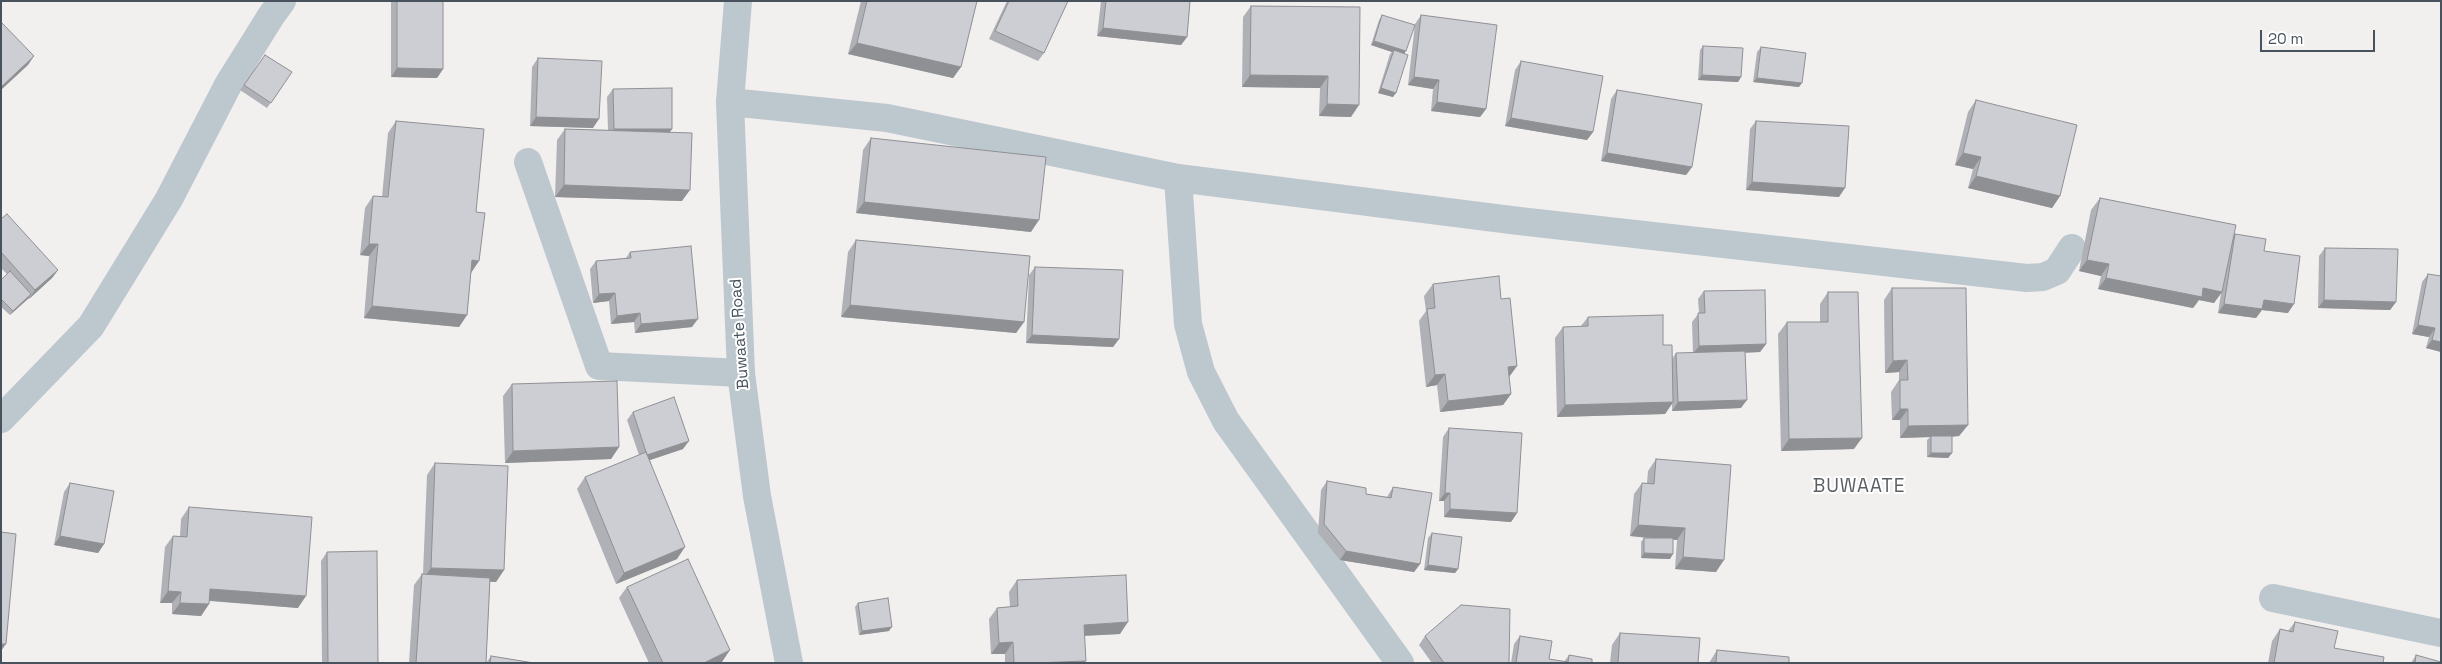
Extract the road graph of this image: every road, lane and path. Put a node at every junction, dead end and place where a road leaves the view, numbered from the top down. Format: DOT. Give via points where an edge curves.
graph roads {
  1 [pos="282,1"];
  2 [pos="738,1"];
  3 [pos="730,102"];
  4 [pos="528,162"];
  5 [pos="1178,178"];
  6 [pos="2072,248"];
  7 [pos="741,373"];
  8 [pos="1,419"];
  9 [pos="2273,598"];
  10 [pos="2441,633"];
  11 [pos="789,663"];
  12 [pos="1400,663"];
  1 -- 8 [label="street" via="228,85 169,199 91,326"];
  2 -- 3 [label="street, Buwaate Road"];
  3 -- 5 [label="street" via="887,118"];
  3 -- 7 [label="street, Buwaate Road"];
  4 -- 7 [label="street" via="599,366"];
  5 -- 6 [label="street" via="1510,220 2027,278 2043,277 2057,271"];
  5 -- 12 [label="street" via="1188,324 1201,372 1226,421"];
  7 -- 11 [label="street, Buwaate Road" via="757,496"];
  9 -- 10 [label="street"];
}
